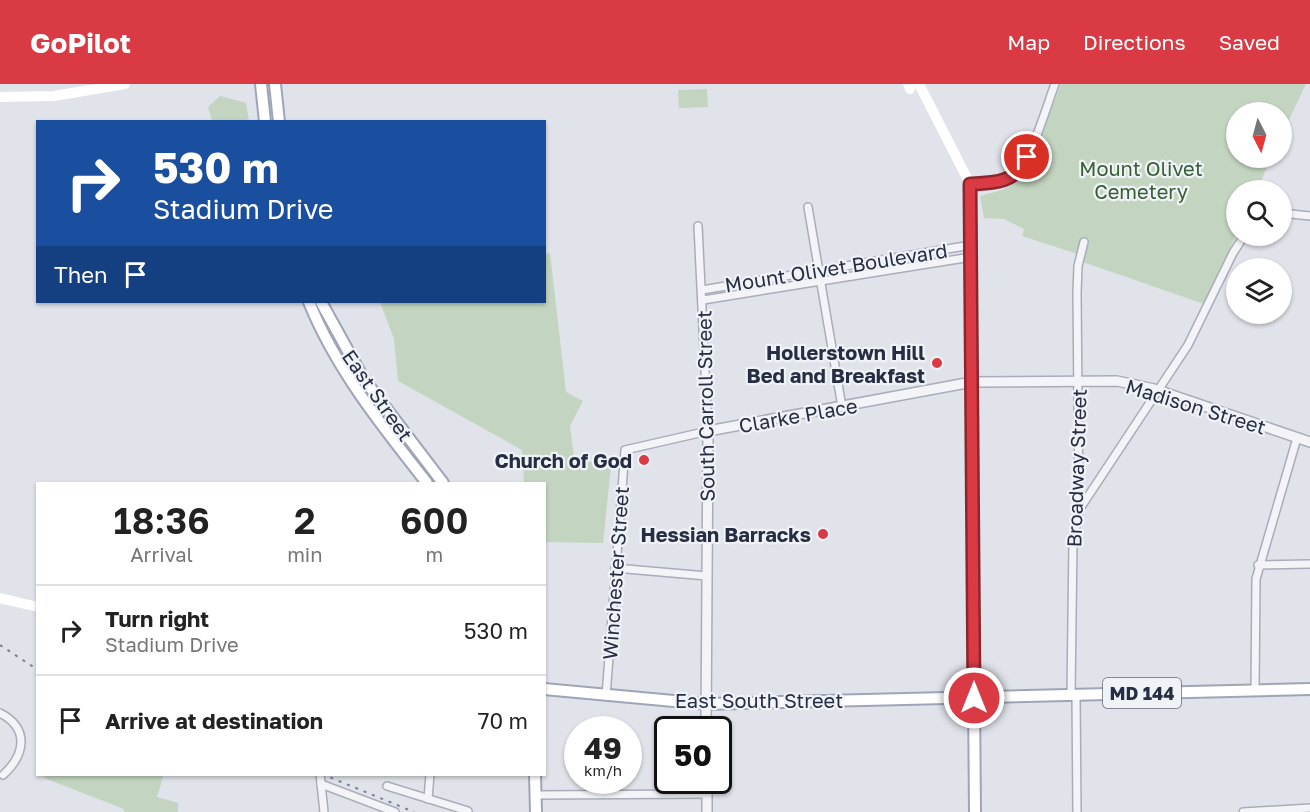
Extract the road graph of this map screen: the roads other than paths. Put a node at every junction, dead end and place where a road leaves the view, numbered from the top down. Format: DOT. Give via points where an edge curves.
graph roads {
  1 [pos="125,84"];
  2 [pos="259,84"];
  3 [pos="277,84"];
  4 [pos="1055,84"];
  5 [pos="915,85"];
  6 [pos="0,97"];
  7 [pos="265,120"];
  8 [pos="279,120"];
  9 [pos="970,184"];
  10 [pos="808,207"];
  11 [pos="1292,214"];
  12 [pos="1310,216"];
  13 [pos="698,226"];
  14 [pos="1084,242"];
  15 [pos="971,245"];
  16 [pos="1238,246"];
  17 [pos="971,257"];
  18 [pos="820,271"];
  19 [pos="821,280"];
  20 [pos="702,290"];
  21 [pos="703,300"];
  22 [pos="309,303"];
  23 [pos="322,303"];
  24 [pos="1078,381"];
  25 [pos="972,382"];
  26 [pos="1160,391"];
  27 [pos="842,407"];
  28 [pos="708,431"];
  29 [pos="1297,438"];
  30 [pos="1310,442"];
  31 [pos="625,450"];
  32 [pos="426,482"];
  33 [pos="442,482"];
  34 [pos="1078,511"];
  35 [pos="1310,564"];
  36 [pos="1258,565"];
  37 [pos="615,568"];
  38 [pos="707,576"];
  39 [pos="0,598"];
  40 [pos="36,607"];
  41 [pos="546,689"];
  42 [pos="1310,689"];
  43 [pos="1255,690"];
  44 [pos="1074,695"];
  45 [pos="606,696"];
  46 [pos="974,698"];
  47 [pos="706,704"];
  48 [pos="0,713"];
  49 [pos="706,716"];
  50 [pos="3,775"];
  51 [pos="320,776"];
  52 [pos="430,776"];
  53 [pos="535,776"];
  54 [pos="321,784"];
  55 [pos="387,786"];
  56 [pos="536,795"];
  57 [pos="707,795"];
  58 [pos="428,799"];
  59 [pos="1310,808"];
  60 [pos="468,811"];
  61 [pos="324,812"];
  62 [pos="395,812"];
  63 [pos="536,812"];
  64 [pos="706,812"];
  65 [pos="975,812"];
  66 [pos="1077,812"];
  67 [pos="1243,812"];
  1 -- 6 [label="main road" via="54,96"];
  2 -- 7 [label="main road"];
  3 -- 8 [label="main road"];
  4 -- 9 [label="street" via="1018,173 996,182"];
  5 -- 9 [label="main road" via="936,114"];
  9 -- 15 [label="main road"];
  10 -- 18 [label="street"];
  11 -- 12 [label="street"];
  13 -- 20 [label="street, South Carroll Street"];
  14 -- 24 [label="street, Broadway Street" via="1078,266"];
  15 -- 17 [label="main road"];
  15 -- 18 [label="street, Mount Olivet Boulevard"];
  16 -- 26 [label="street" via="1199,327"];
  17 -- 19 [label="street, Mount Olivet Boulevard"];
  17 -- 25 [label="main road"];
  18 -- 19 [label="street"];
  18 -- 20 [label="street, Mount Olivet Boulevard"];
  19 -- 21 [label="street, Mount Olivet Boulevard"];
  19 -- 27 [label="street"];
  20 -- 21 [label="street, South Carroll Street"];
  21 -- 28 [label="street, South Carroll Street"];
  22 -- 32 [label="main road, East Street" via="328,345 353,385"];
  23 -- 33 [label="main road, East Street" via="363,378"];
  24 -- 25 [label="street, Madison Street"];
  24 -- 26 [label="street, Madison Street" via="1124,382"];
  24 -- 34 [label="street, Broadway Street"];
  25 -- 27 [label="street, Clarke Place"];
  25 -- 46 [label="main road"];
  26 -- 29 [label="street, Madison Street"];
  26 -- 34 [label="street"];
  27 -- 28 [label="street, Clarke Place"];
  28 -- 31 [label="street, Clarke Place"];
  28 -- 38 [label="street, South Carroll Street"];
  29 -- 30 [label="street, Madison Street"];
  29 -- 36 [label="street"];
  31 -- 37 [label="street, Winchester Street"];
  34 -- 44 [label="street, Broadway Street" via="1073,541"];
  35 -- 36 [label="street"];
  36 -- 43 [label="street"];
  37 -- 38 [label="street"];
  37 -- 45 [label="street, Winchester Street"];
  38 -- 47 [label="street, South Carroll Street"];
  39 -- 40 [label="main road"];
  41 -- 45 [label="main road, East South Street / MD 144"];
  42 -- 43 [label="main road, MD 144"];
  43 -- 44 [label="main road, MD 144"];
  44 -- 46 [label="main road, MD 144"];
  44 -- 66 [label="street, Broadway Street"];
  45 -- 47 [label="main road, East South Street / MD 144"];
  46 -- 47 [label="main road, East South Street / MD 144"];
  46 -- 65 [label="main road"];
  47 -- 49 [label="street, South Carroll Street"];
  48 -- 50 [label="street" via="16,722 20,731 19,756"];
  51 -- 54 [label="street"];
  52 -- 58 [label="street"];
  53 -- 56 [label="main road"];
  54 -- 61 [label="street"];
  54 -- 62 [label="street"];
  55 -- 58 [label="street"];
  56 -- 57 [label="street"];
  56 -- 63 [label="main road"];
  57 -- 64 [label="street"];
  58 -- 60 [label="street"];
  59 -- 67 [label="street"];
}
